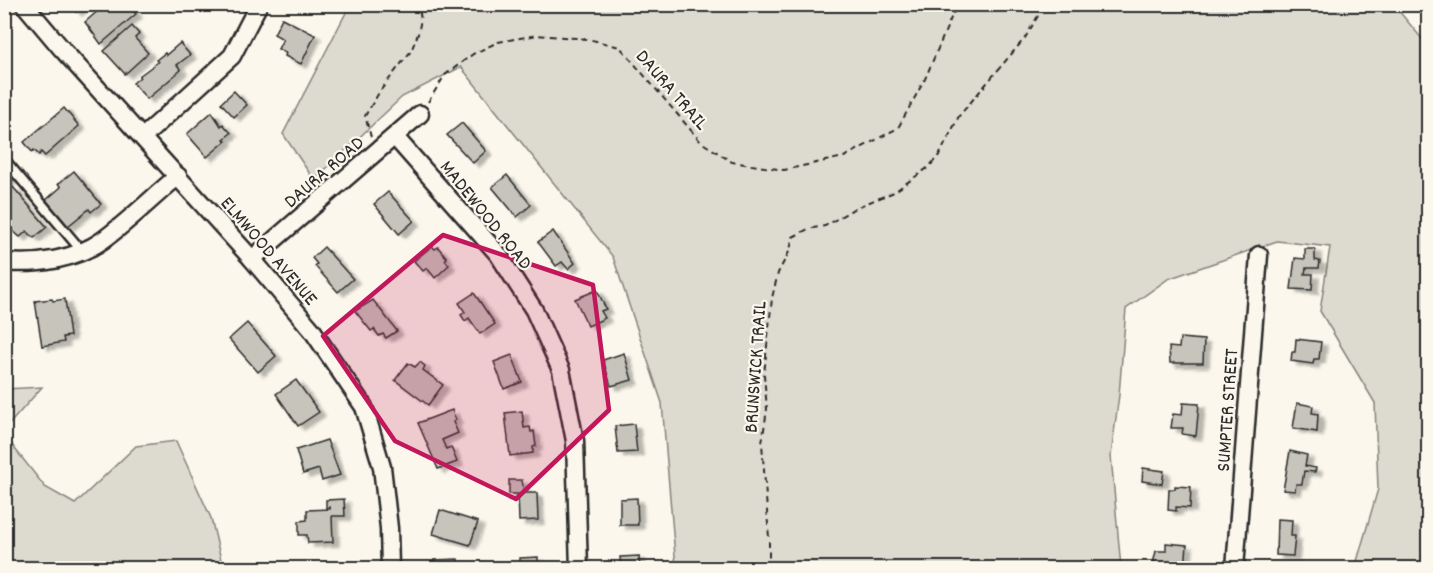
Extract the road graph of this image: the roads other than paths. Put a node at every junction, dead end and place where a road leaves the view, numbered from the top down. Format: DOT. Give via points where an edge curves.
graph roads {
  1 [pos="24,4"];
  2 [pos="259,4"];
  3 [pos="420,114"];
  4 [pos="142,137"];
  5 [pos="395,137"];
  6 [pos="4,159"];
  7 [pos="178,176"];
  8 [pos="81,250"];
  9 [pos="1259,255"];
  10 [pos="252,259"];
  11 [pos="4,262"];
  12 [pos="390,568"];
  13 [pos="579,568"];
  14 [pos="1235,568"];
  1 -- 4 [label="street, ELMWOOD AVENUE"];
  2 -- 4 [label="street" via="232,56"];
  3 -- 5 [label="street, DAURA ROAD"];
  4 -- 7 [label="street, ELMWOOD AVENUE"];
  5 -- 10 [label="street, DAURA ROAD"];
  5 -- 13 [label="street, MADEWOOD ROAD" via="498,254 534,310 561,370 575,441"];
  6 -- 8 [label="lane"];
  7 -- 8 [label="street" via="102,241"];
  7 -- 10 [label="street, ELMWOOD AVENUE"];
  8 -- 11 [label="street" via="52,261"];
  9 -- 14 [label="street, SUMPTER STREET"];
  10 -- 12 [label="street, ELMWOOD AVENUE" via="312,330 364,407 382,466"];
}
